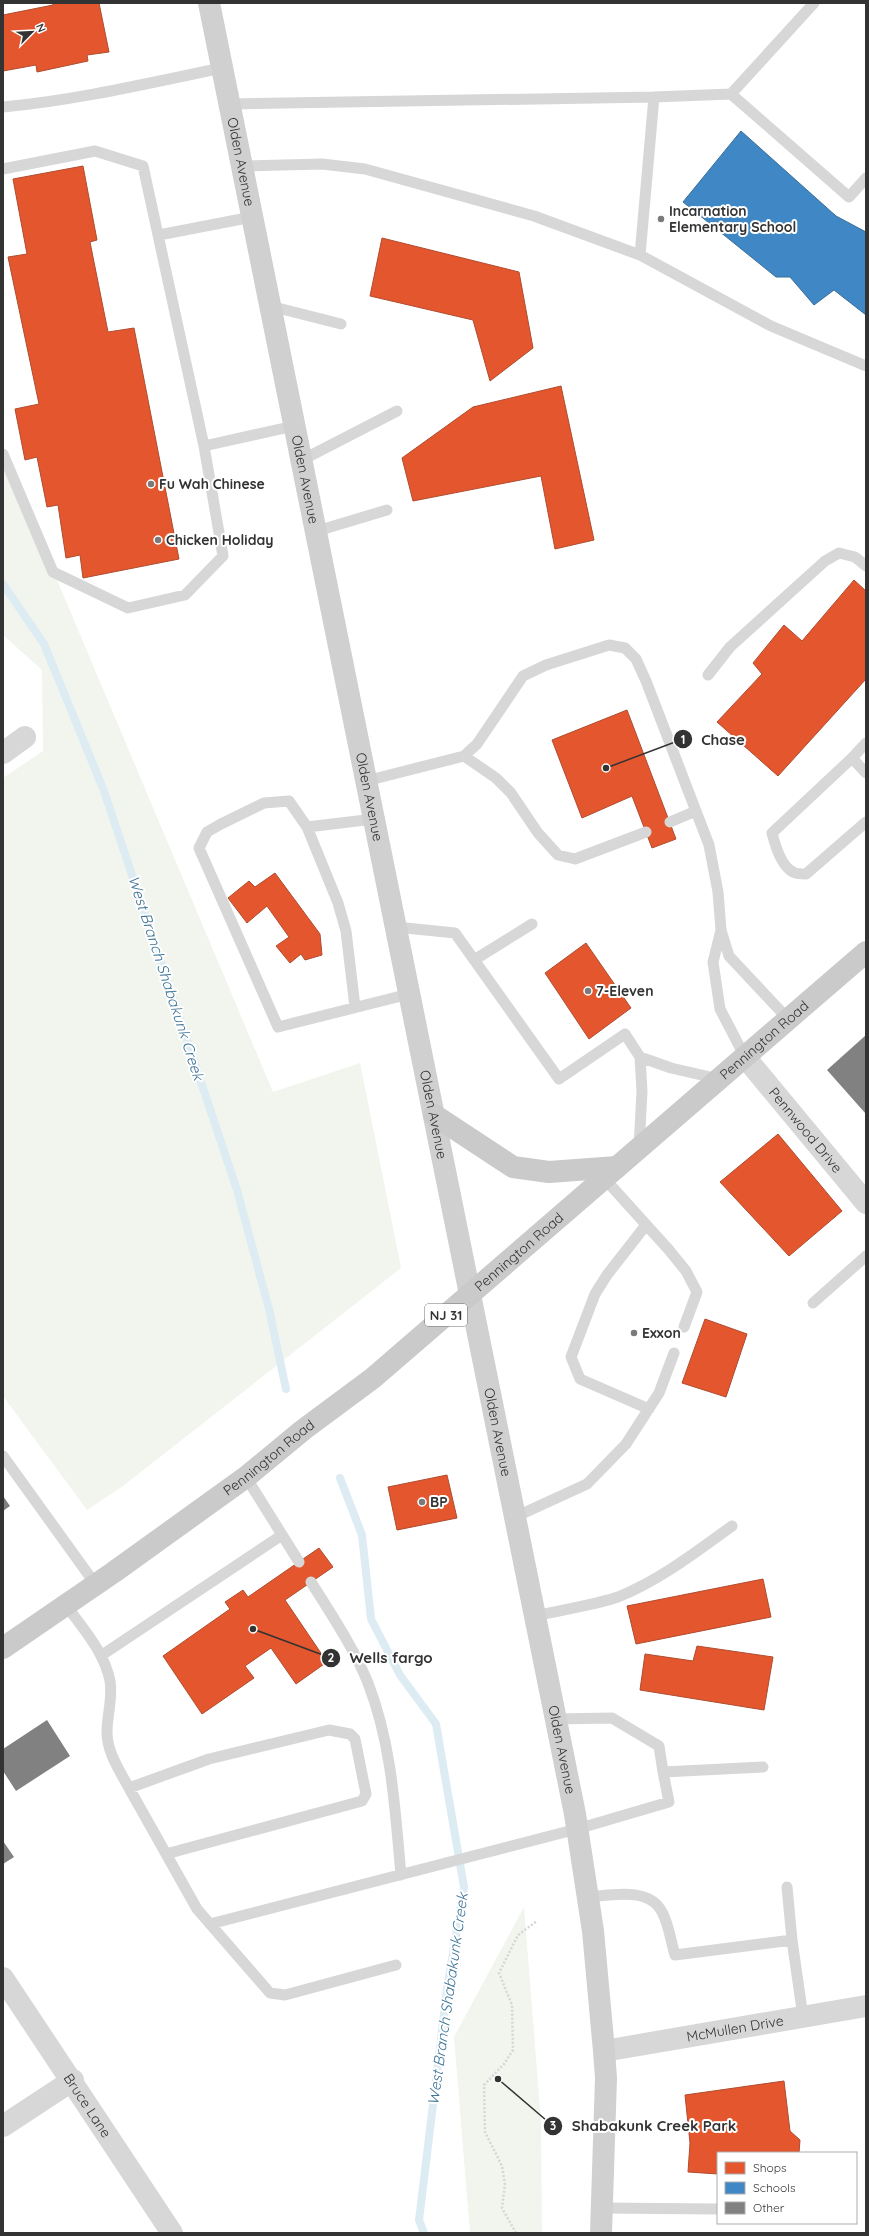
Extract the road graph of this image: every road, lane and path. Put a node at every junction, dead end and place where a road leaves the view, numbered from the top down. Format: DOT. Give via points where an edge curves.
graph roads {
  1 [pos="209,3"];
  2 [pos="814,3"];
  3 [pos="222,68"];
  4 [pos="731,94"];
  5 [pos="654,98"];
  6 [pos="229,104"];
  7 [pos="3,107"];
  8 [pos="242,166"];
  9 [pos="3,169"];
  10 [pos="866,178"];
  11 [pos="252,218"];
  12 [pos="159,235"];
  13 [pos="640,254"];
  14 [pos="270,306"];
  15 [pos="341,324"];
  16 [pos="866,366"];
  17 [pos="397,411"];
  18 [pos="294,426"];
  19 [pos="204,446"];
  20 [pos="3,454"];
  21 [pos="302,460"];
  22 [pos="387,510"];
  23 [pos="317,531"];
  24 [pos="866,566"];
  25 [pos="708,674"];
  26 [pos="25,737"];
  27 [pos="866,743"];
  28 [pos="3,752"];
  29 [pos="464,756"];
  30 [pos="852,758"];
  31 [pos="866,773"];
  32 [pos="366,781"];
  33 [pos="696,811"];
  34 [pos="374,818"];
  35 [pos="670,822"];
  36 [pos="866,822"];
  37 [pos="307,827"];
  38 [pos="646,832"];
  39 [pos="532,924"];
  40 [pos="396,927"];
  41 [pos="721,930"];
  42 [pos="866,952"];
  43 [pos="474,960"];
  44 [pos="409,994"];
  45 [pos="355,1008"];
  46 [pos="788,1019"];
  47 [pos="640,1057"];
  48 [pos="745,1057"];
  49 [pos="719,1079"];
  50 [pos="434,1115"];
  51 [pos="639,1148"];
  52 [pos="611,1173"];
  53 [pos="866,1203"];
  54 [pos="646,1225"];
  55 [pos="866,1256"];
  56 [pos="470,1294"];
  57 [pos="813,1303"];
  58 [pos="684,1327"];
  59 [pos="674,1353"];
  60 [pos="649,1409"];
  61 [pos="3,1456"];
  62 [pos="246,1477"];
  63 [pos="515,1517"];
  64 [pos="732,1526"];
  65 [pos="282,1535"];
  66 [pos="299,1562"];
  67 [pos="311,1582"];
  68 [pos="96,1585"];
  69 [pos="66,1606"];
  70 [pos="535,1616"];
  71 [pos="3,1648"];
  72 [pos="102,1655"];
  73 [pos="556,1719"];
  74 [pos="763,1767"];
  75 [pos="663,1772"];
  76 [pos="129,1788"];
  77 [pos="577,1829"];
  78 [pos="166,1854"];
  79 [pos="401,1875"];
  80 [pos="787,1887"];
  81 [pos="588,1897"];
  82 [pos="537,1921"];
  83 [pos="210,1924"];
  84 [pos="792,1940"];
  85 [pos="396,1965"];
  86 [pos="3,1978"];
  87 [pos="866,2006"];
  88 [pos="803,2017"];
  89 [pos="604,2051"];
  90 [pos="73,2080"];
  91 [pos="3,2126"];
  92 [pos="602,2208"];
  93 [pos="717,2209"];
  94 [pos="172,2233"];
  95 [pos="516,2233"];
  96 [pos="601,2233"];
  1 -- 3 [label="main road, Olden Avenue"];
  2 -- 4 [label="lane"];
  3 -- 6 [label="main road, Olden Avenue"];
  3 -- 7 [label="lane" via="139,87 40,104"];
  4 -- 5 [label="lane"];
  4 -- 10 [label="lane" via="850,198"];
  5 -- 6 [label="lane"];
  5 -- 13 [label="lane"];
  6 -- 8 [label="main road, Olden Avenue"];
  8 -- 11 [label="main road, Olden Avenue"];
  8 -- 13 [label="lane" via="322,164 365,169 534,216"];
  9 -- 12 [label="lane" via="94,151 143,166"];
  11 -- 12 [label="lane"];
  11 -- 14 [label="main road, Olden Avenue"];
  12 -- 19 [label="lane"];
  13 -- 16 [label="lane" via="771,326"];
  14 -- 15 [label="lane"];
  14 -- 18 [label="main road, Olden Avenue"];
  17 -- 21 [label="lane"];
  18 -- 19 [label="lane"];
  18 -- 21 [label="main road, Olden Avenue"];
  19 -- 20 [label="lane" via="223,556 185,596 128,608 53,572"];
  21 -- 23 [label="main road, Olden Avenue"];
  22 -- 23 [label="lane"];
  23 -- 32 [label="main road, Olden Avenue"];
  24 -- 25 [label="lane" via="855,556 839,553 826,561 730,647"];
  26 -- 28 [label="street"];
  27 -- 30 [label="lane"];
  29 -- 32 [label="lane"];
  29 -- 33 [label="lane" via="477,744 523,676 546,665 609,645 625,648 636,659 646,681"];
  29 -- 38 [label="lane" via="496,778 511,793 538,833 558,855 575,859"];
  30 -- 31 [label="lane"];
  30 -- 36 [label="lane" via="772,833 774,843 784,863 793,872 806,874"];
  32 -- 34 [label="main road, Olden Avenue"];
  33 -- 35 [label="lane"];
  33 -- 41 [label="lane" via="709,845 718,892"];
  34 -- 37 [label="lane"];
  34 -- 40 [label="main road, Olden Avenue"];
  37 -- 45 [label="lane" via="338,903 346,931"];
  37 -- 45 [label="lane" via="288,801 264,803 207,832 199,848 278,1027"];
  39 -- 43 [label="lane"];
  40 -- 43 [label="lane" via="455,932"];
  40 -- 44 [label="main road, Olden Avenue"];
  41 -- 46 [label="lane" via="729,956"];
  41 -- 48 [label="lane" via="713,962 720,1009"];
  42 -- 46 [label="main road, Pennington Road / NJ 31"];
  43 -- 47 [label="lane" via="559,1079 625,1034"];
  44 -- 45 [label="lane"];
  44 -- 50 [label="main road, Olden Avenue"];
  46 -- 48 [label="main road, Pennington Road / NJ 31"];
  47 -- 49 [label="lane" via="671,1068"];
  47 -- 51 [label="lane" via="642,1091"];
  48 -- 49 [label="main road, Pennington Road / NJ 31"];
  48 -- 53 [label="street, Pennwood Drive"];
  49 -- 51 [label="main road, Pennington Road / NJ 31"];
  50 -- 52 [label="main road" via="513,1167 549,1172"];
  50 -- 56 [label="main road, Olden Avenue"];
  51 -- 52 [label="main road, Pennington Road / NJ 31"];
  52 -- 54 [label="lane"];
  52 -- 56 [label="main road, Pennington Road / NJ 31"];
  54 -- 58 [label="lane" via="686,1270 697,1292"];
  54 -- 60 [label="lane" via="595,1294 570,1358 580,1378"];
  55 -- 57 [label="lane"];
  56 -- 62 [label="main road, Pennington Road / NJ 31" via="373,1378 303,1430"];
  56 -- 63 [label="main road, Olden Avenue"];
  59 -- 60 [label="lane" via="659,1393"];
  60 -- 63 [label="lane" via="626,1444 587,1484"];
  61 -- 68 [label="lane"];
  62 -- 65 [label="lane"];
  62 -- 68 [label="main road, Pennington Road / NJ 31"];
  63 -- 70 [label="main road, Olden Avenue"];
  64 -- 70 [label="lane" via="683,1561 617,1597"];
  65 -- 66 [label="lane"];
  65 -- 72 [label="lane"];
  67 -- 79 [label="lane" via="368,1682 382,1726 392,1774"];
  68 -- 69 [label="main road, Pennington Road / NJ 31"];
  69 -- 71 [label="main road, Pennington Road / NJ 31"];
  69 -- 72 [label="lane"];
  70 -- 73 [label="main road, Olden Avenue"];
  72 -- 76 [label="lane" via="110,1682 107,1732 110,1752"];
  73 -- 75 [label="lane" via="612,1718 659,1746"];
  73 -- 77 [label="main road, Olden Avenue"];
  74 -- 75 [label="lane"];
  75 -- 77 [label="lane" via="669,1802"];
  76 -- 78 [label="lane"];
  76 -- 78 [label="lane" via="209,1759 329,1730 350,1734 355,1739 366,1794 362,1801"];
  77 -- 79 [label="lane"];
  77 -- 81 [label="main road, Olden Avenue"];
  78 -- 83 [label="lane" via="197,1909"];
  79 -- 83 [label="lane"];
  80 -- 84 [label="lane"];
  81 -- 84 [label="lane" via="635,1894 652,1900 663,1912 674,1955"];
  81 -- 89 [label="main road, Olden Avenue"];
  82 -- 95 [label="path" via="518,1935 498,1973 512,2005 513,2050 504,2064 484,2085 485,2132 502,2166 505,2184 502,2208"];
  83 -- 85 [label="lane" via="270,1993 285,1995"];
  84 -- 88 [label="lane"];
  86 -- 90 [label="street, Bruce Lane"];
  87 -- 88 [label="street, McMullen Drive"];
  88 -- 89 [label="street, McMullen Drive"];
  89 -- 92 [label="main road, Olden Avenue" via="606,2078"];
  90 -- 91 [label="street"];
  90 -- 94 [label="street, Bruce Lane"];
  92 -- 93 [label="lane"];
  92 -- 96 [label="main road, Olden Avenue"];
}
